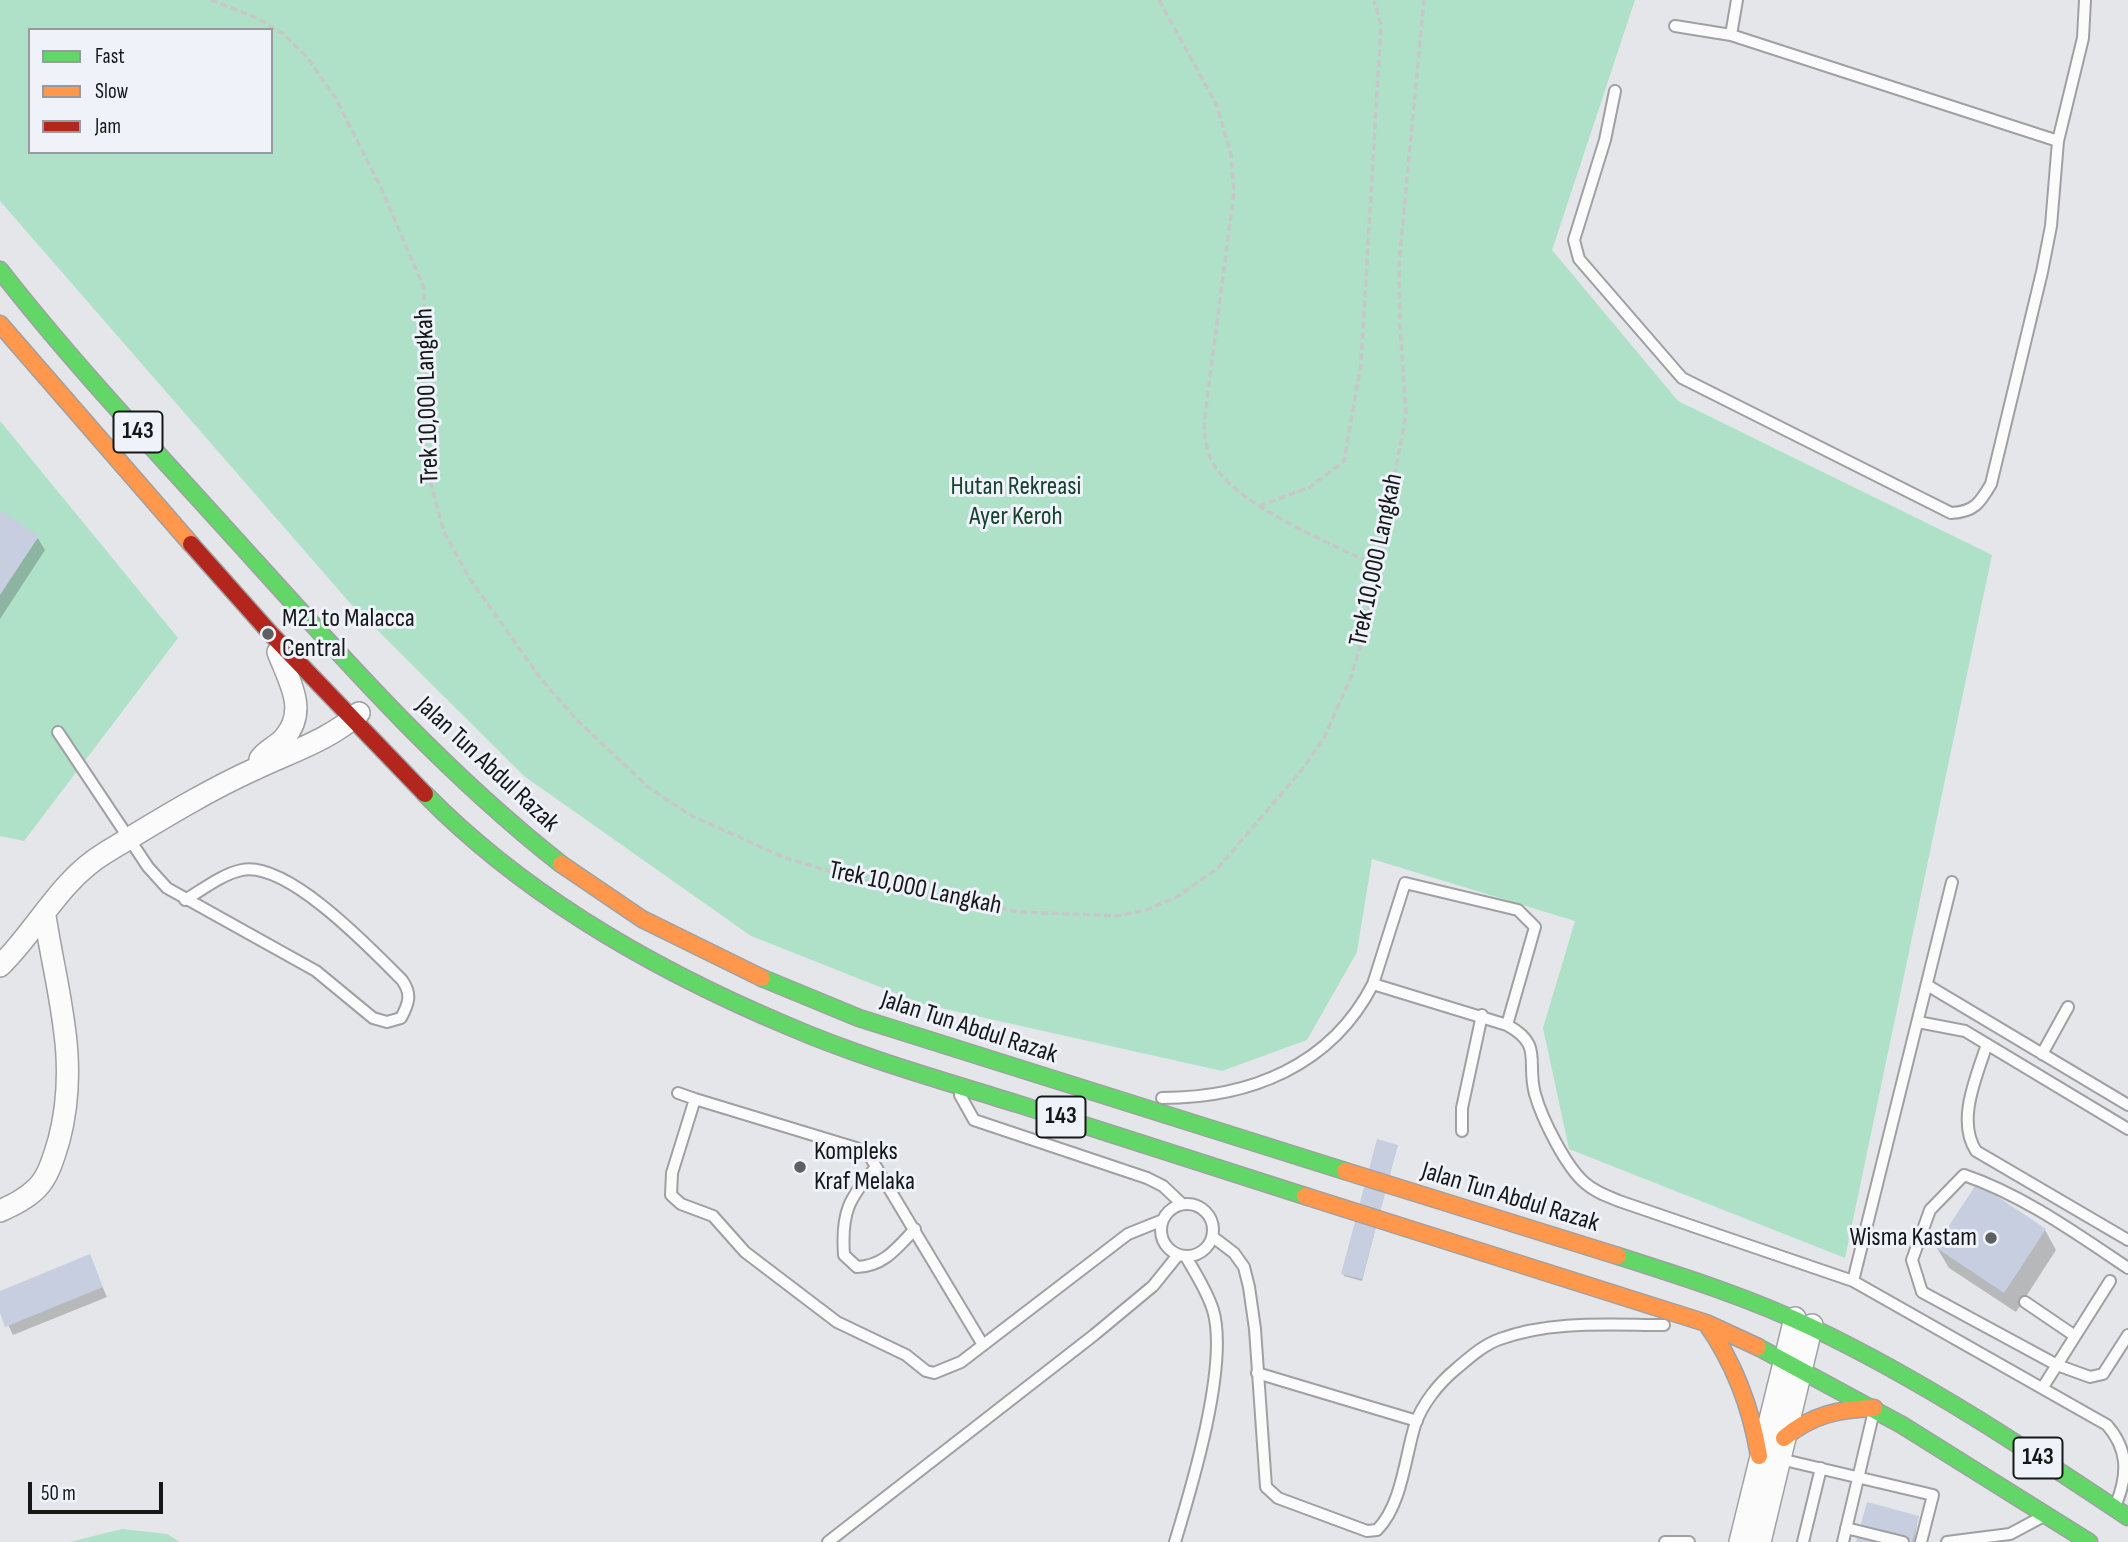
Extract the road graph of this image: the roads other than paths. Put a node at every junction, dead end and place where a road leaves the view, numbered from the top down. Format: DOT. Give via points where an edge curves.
graph roads {
  1 [pos="1737,0"];
  2 [pos="2085,0"];
  3 [pos="1675,26"];
  4 [pos="1731,35"];
  5 [pos="1615,91"];
  6 [pos="2058,141"];
  7 [pos="0,270"];
  8 [pos="0,324"];
  9 [pos="271,634"];
  10 [pos="378,696"];
  11 [pos="352,720"];
  12 [pos="58,732"];
  13 [pos="253,769"];
  14 [pos="131,838"];
  15 [pos="1952,882"];
  16 [pos="185,900"];
  17 [pos="45,916"];
  18 [pos="5,956"];
  19 [pos="1373,984"];
  20 [pos="1927,985"];
  21 [pos="2068,1007"];
  22 [pos="1482,1015"];
  23 [pos="1918,1022"];
  24 [pos="1507,1025"];
  25 [pos="1987,1044"];
  26 [pos="2042,1054"];
  27 [pos="954,1084"];
  28 [pos="678,1093"];
  29 [pos="695,1099"];
  30 [pos="1111,1099"];
  31 [pos="2128,1105"];
  32 [pos="2128,1129"];
  33 [pos="1462,1131"];
  34 [pos="876,1167"];
  35 [pos="1182,1204"];
  36 [pos="0,1211"];
  37 [pos="1163,1220"];
  38 [pos="915,1229"];
  39 [pos="1213,1237"];
  40 [pos="2128,1240"];
  41 [pos="1182,1256"];
  42 [pos="2128,1268"];
  43 [pos="1853,1281"];
  44 [pos="2110,1281"];
  45 [pos="2025,1302"];
  46 [pos="1803,1321"];
  47 [pos="1706,1324"];
  48 [pos="2128,1335"];
  49 [pos="2075,1336"];
  50 [pos="983,1345"];
  51 [pos="1792,1363"];
  52 [pos="2057,1364"];
  53 [pos="1257,1373"];
  54 [pos="2043,1387"];
  55 [pos="1874,1408"];
  56 [pos="1416,1421"];
  57 [pos="1784,1438"];
  58 [pos="1769,1457"];
  59 [pos="1821,1468"];
  60 [pos="1858,1478"];
  61 [pos="2121,1512"];
  62 [pos="2046,1515"];
  63 [pos="1846,1528"];
  64 [pos="828,1542"];
  65 [pos="1175,1542"];
  66 [pos="1665,1542"];
  67 [pos="1689,1542"];
  68 [pos="1740,1542"];
  69 [pos="1760,1542"];
  70 [pos="1803,1542"];
  71 [pos="1843,1542"];
  72 [pos="1903,1542"];
  73 [pos="1921,1542"];
  74 [pos="1947,1542"];
  75 [pos="2089,1542"];
  1 -- 4 [label="lane"];
  2 -- 6 [label="lane" via="2083,38"];
  3 -- 4 [label="lane"];
  4 -- 6 [label="lane"];
  5 -- 6 [label="lane" via="1574,240 1579,260 1682,378 1951,513 1967,512 1980,503 1991,484 2045,261"];
  7 -- 10 [label="highway, Jalan Tun Abdul Razak / 143" via="133,426"];
  8 -- 9 [label="highway, 143"];
  9 -- 11 [label="highway, 143"];
  9 -- 13 [label="street" via="295,694 297,715 286,736 262,755"];
  10 -- 11 [label="street"];
  10 -- 30 [label="highway, Jalan Tun Abdul Razak / 143" via="459,779 527,838 614,902 688,945 859,1018"];
  11 -- 13 [label="street" via="313,744"];
  11 -- 27 [label="highway, 143" via="493,856 620,943 743,1008"];
  12 -- 14 [label="lane"];
  13 -- 14 [label="street"];
  14 -- 16 [label="lane" via="148,867"];
  14 -- 17 [label="street" via="83,869"];
  15 -- 20 [label="lane"];
  16 -- 16 [label="lane" via="316,971 373,1018 387,1022 401,1018 409,1003 409,990 402,980 350,927 275,875 243,869"];
  17 -- 18 [label="street"];
  17 -- 36 [label="street" via="68,1039 64,1119 52,1163 38,1187"];
  19 -- 22 [label="lane"];
  19 -- 24 [label="lane" via="1405,883 1518,910 1535,927"];
  19 -- 30 [label="lane" via="1329,1040 1299,1067 1198,1098"];
  20 -- 23 [label="lane"];
  20 -- 26 [label="lane"];
  21 -- 26 [label="lane"];
  22 -- 24 [label="lane"];
  22 -- 33 [label="lane" via="1462,1108"];
  23 -- 25 [label="lane" via="1965,1031"];
  23 -- 43 [label="lane"];
  24 -- 43 [label="lane" via="1530,1044 1538,1103 1567,1161 1585,1183 1619,1201"];
  25 -- 32 [label="lane"];
  25 -- 40 [label="lane" via="1970,1097 1967,1138 1976,1151"];
  26 -- 31 [label="lane"];
  27 -- 35 [label="lane" via="974,1120 1147,1178"];
  27 -- 47 [label="highway, 143"];
  28 -- 29 [label="lane"];
  29 -- 34 [label="lane" via="856,1148 869,1155"];
  29 -- 50 [label="lane" via="672,1173 671,1195 681,1204 713,1216 745,1252 837,1322 906,1354 926,1371 934,1373 961,1362"];
  30 -- 46 [label="highway, Jalan Tun Abdul Razak / 143" via="1683,1277"];
  34 -- 38 [label="lane"];
  34 -- 38 [label="lane" via="844,1212 844,1255 857,1267 873,1266"];
  35 -- 37 [label="lane"];
  35 -- 39 [label="lane" via="1207,1212"];
  37 -- 41 [label="lane" via="1165,1245"];
  37 -- 50 [label="lane" via="1128,1234"];
  38 -- 50 [label="lane"];
  39 -- 41 [label="lane" via="1203,1252"];
  39 -- 53 [label="lane" via="1244,1267"];
  41 -- 64 [label="lane" via="1094,1335"];
  41 -- 65 [label="lane" via="1213,1310 1217,1359"];
  42 -- 52 [label="lane" via="1988,1183 1964,1175 1930,1210 1912,1260 1922,1292"];
  43 -- 54 [label="lane"];
  44 -- 49 [label="lane"];
  45 -- 49 [label="lane"];
  46 -- 51 [label="street"];
  46 -- 61 [label="highway, Jalan Tun Abdul Razak / 143" via="1917,1381"];
  47 -- 51 [label="highway, 143"];
  47 -- 56 [label="lane" via="1553,1327 1498,1339 1445,1379"];
  47 -- 58 [label="highway" via="1742,1385"];
  48 -- 52 [label="lane" via="2103,1374 2090,1377"];
  49 -- 52 [label="lane"];
  51 -- 55 [label="highway, 143"];
  51 -- 57 [label="street"];
  51 -- 58 [label="street"];
  52 -- 54 [label="lane"];
  53 -- 56 [label="lane"];
  53 -- 56 [label="lane" via="1266,1488 1278,1498 1367,1531 1377,1530 1391,1510"];
  54 -- 61 [label="lane" via="2107,1425 2118,1437 2127,1468"];
  55 -- 57 [label="highway" via="1812,1416"];
  55 -- 60 [label="lane"];
  55 -- 62 [label="highway, 143"];
  57 -- 58 [label="street"];
  58 -- 59 [label="lane"];
  58 -- 68 [label="street"];
  58 -- 69 [label="street"];
  59 -- 60 [label="lane"];
  59 -- 70 [label="lane"];
  60 -- 63 [label="lane"];
  60 -- 73 [label="lane" via="1933,1495"];
  62 -- 74 [label="lane" via="2010,1534"];
  62 -- 75 [label="highway, 143"];
  63 -- 71 [label="lane"];
  63 -- 72 [label="lane"];
  66 -- 67 [label="lane"];
}
